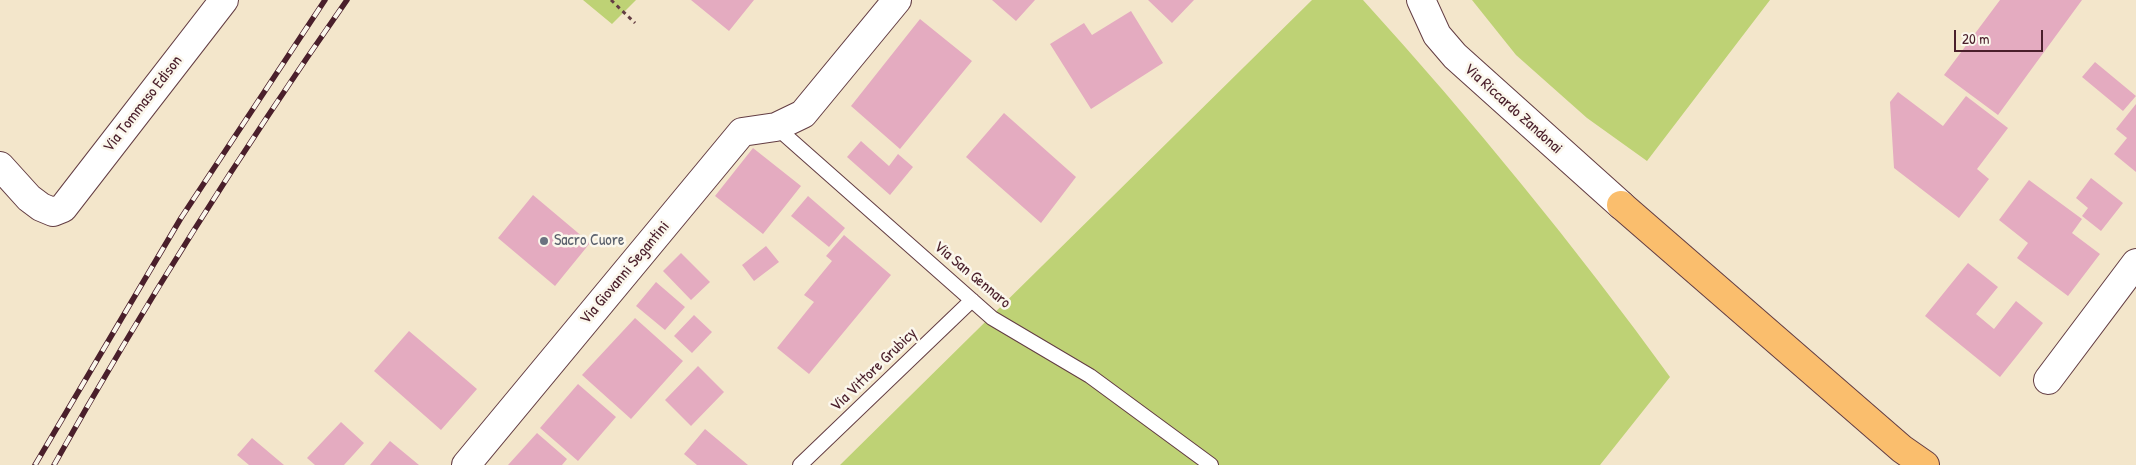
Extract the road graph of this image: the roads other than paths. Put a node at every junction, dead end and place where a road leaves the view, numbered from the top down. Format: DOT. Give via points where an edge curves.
graph roads {
  1 [pos="224,0"];
  2 [pos="897,0"];
  3 [pos="1421,0"];
  4 [pos="776,126"];
  5 [pos="0,166"];
  6 [pos="1621,205"];
  7 [pos="2136,263"];
  8 [pos="972,300"];
  9 [pos="2048,380"];
  10 [pos="1909,457"];
  11 [pos="466,465"];
  12 [pos="800,465"];
  13 [pos="1210,465"];
  14 [pos="1925,465"];
  1 -- 5 [label="street, Via Tommaso Edison" via="63,208 53,212 41,207"];
  2 -- 4 [label="street, Via Giovanni Segantini" via="803,114"];
  3 -- 6 [label="street, Via Riccardo Zandonai" via="1437,35 1455,56"];
  4 -- 8 [label="lane, Via San Gennaro"];
  4 -- 11 [label="street, Via Giovanni Segantini" via="742,132"];
  6 -- 10 [label="highway"];
  7 -- 9 [label="street"];
  8 -- 12 [label="lane, Via Vittore Grubicy"];
  8 -- 13 [label="lane, Via San Gennaro" via="992,318 1090,376"];
  10 -- 14 [label="highway"];
}
